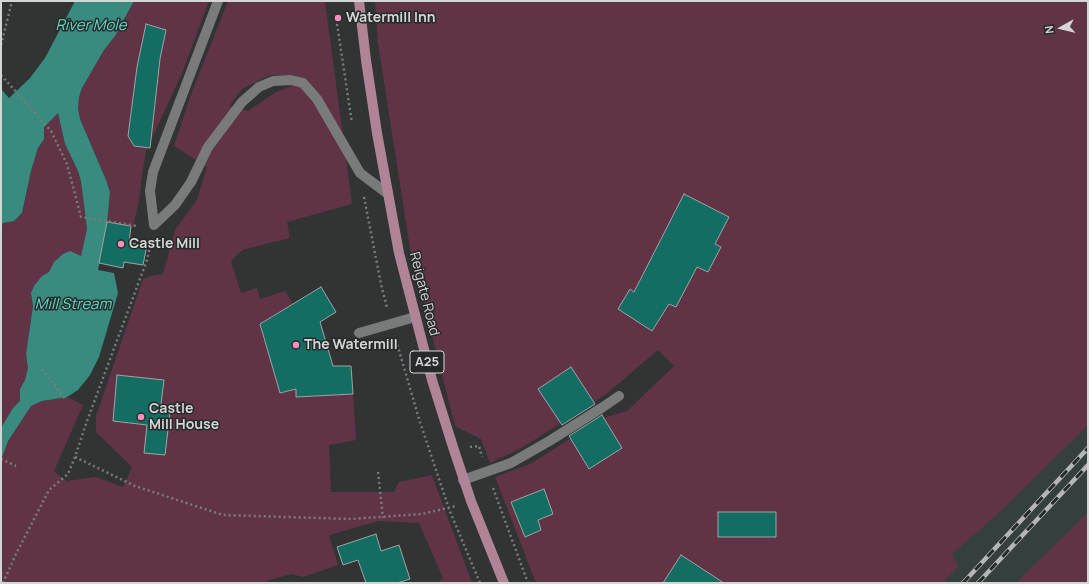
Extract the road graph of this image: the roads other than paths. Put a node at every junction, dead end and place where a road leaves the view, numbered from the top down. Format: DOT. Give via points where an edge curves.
graph roads {
  1 [pos="218,1"];
  2 [pos="360,1"];
  3 [pos="388,194"];
  4 [pos="415,317"];
  5 [pos="359,333"];
  6 [pos="619,396"];
  7 [pos="463,480"];
  8 [pos="504,583"];
  1 -- 3 [label="lane" via="152,172 150,191 154,225 175,204 191,182 208,147 242,102 259,87 273,81 291,80 303,83 317,99 360,173"];
  2 -- 3 [label="main road, Reigate Road / A25" via="366,60"];
  3 -- 4 [label="main road, Reigate Road / A25"];
  4 -- 5 [label="lane"];
  4 -- 7 [label="main road, Reigate Road / A25"];
  6 -- 7 [label="lane" via="511,464"];
  7 -- 8 [label="main road, Reigate Road / A25"];
}
